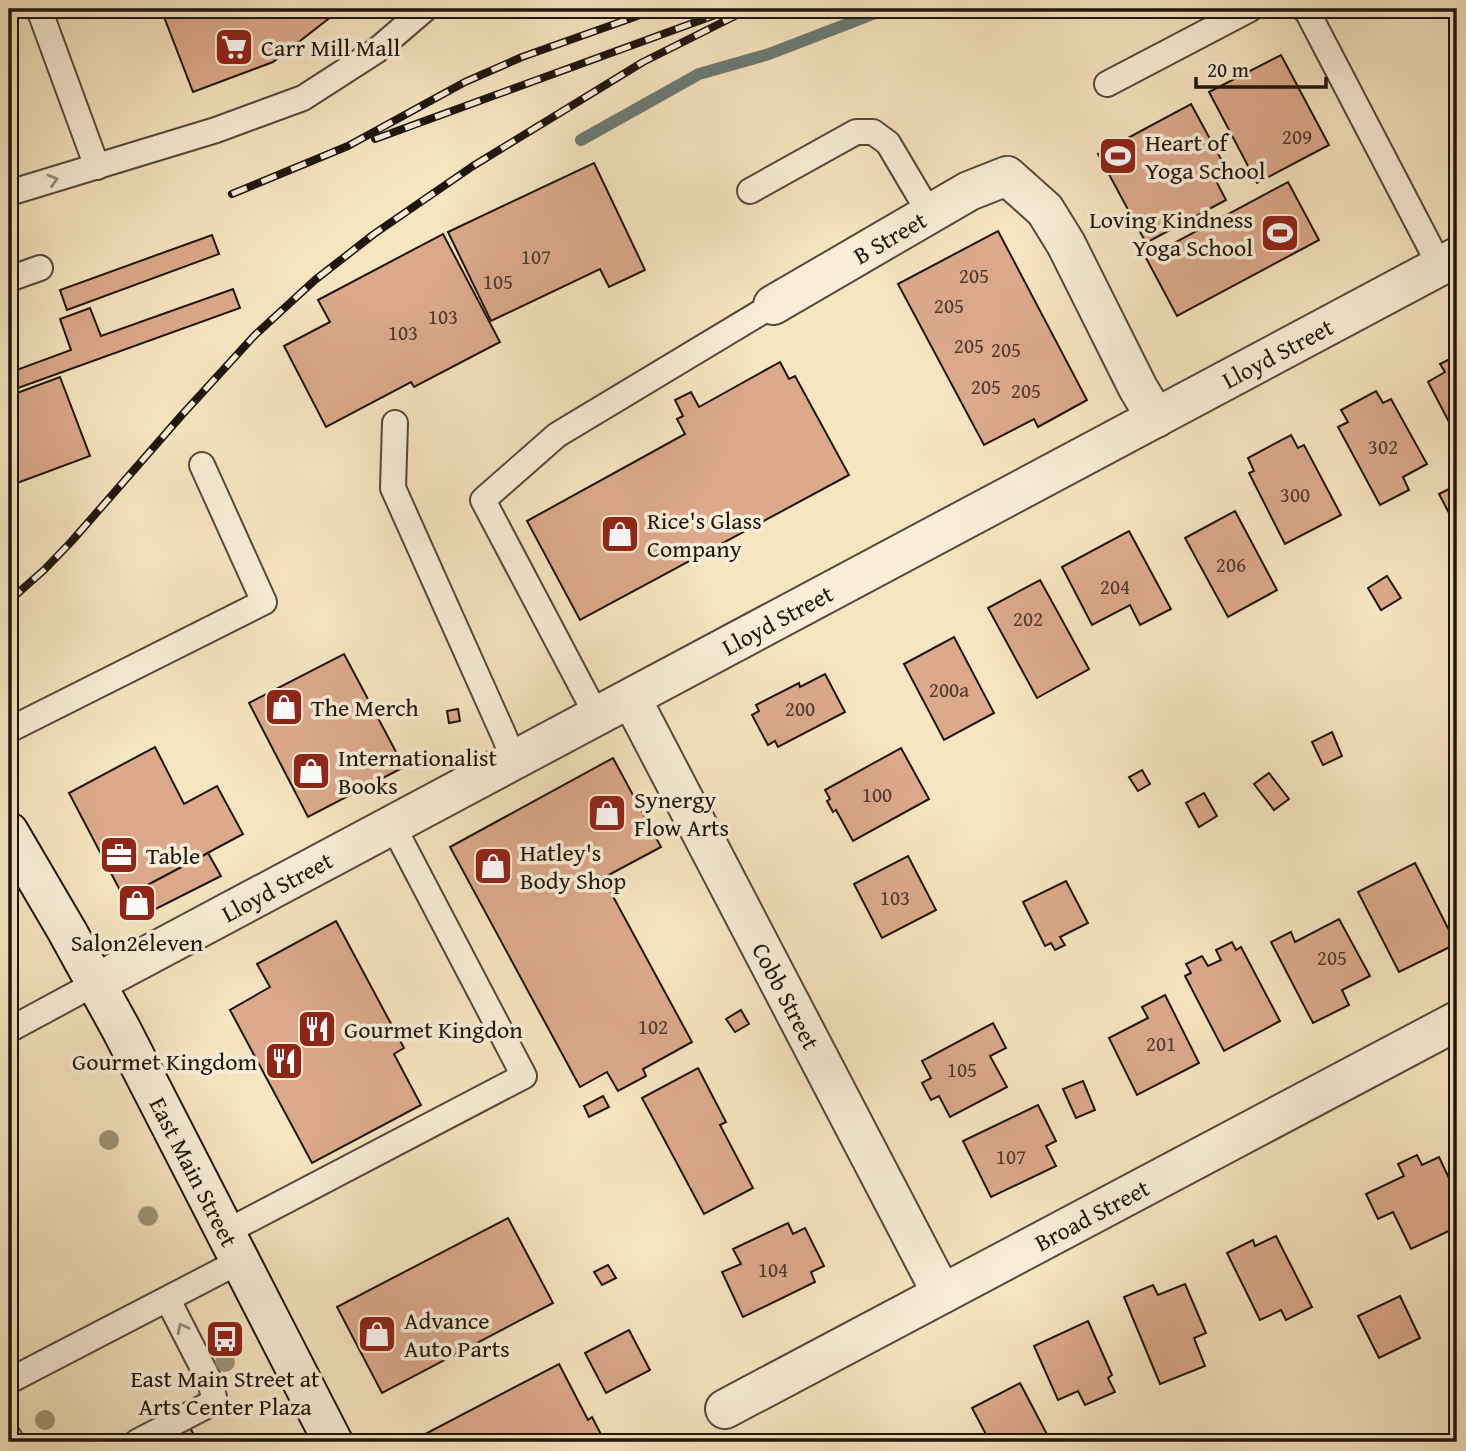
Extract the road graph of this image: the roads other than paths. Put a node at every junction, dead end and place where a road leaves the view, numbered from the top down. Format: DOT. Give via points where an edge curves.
graph roads {
  1 [pos="39,9"];
  2 [pos="425,9"];
  3 [pos="1250,9"];
  4 [pos="1304,9"];
  5 [pos="1108,84"];
  6 [pos="97,167"];
  7 [pos="750,191"];
  8 [pos="9,193"];
  9 [pos="930,214"];
  10 [pos="1449,261"];
  11 [pos="40,268"];
  12 [pos="9,279"];
  13 [pos="773,305"];
  14 [pos="1156,418"];
  15 [pos="395,423"];
  16 [pos="202,465"];
  17 [pos="631,698"];
  18 [pos="597,716"];
  19 [pos="9,730"];
  20 [pos="513,760"];
  21 [pos="392,824"];
  22 [pos="9,832"];
  23 [pos="96,983"];
  24 [pos="1457,1021"];
  25 [pos="9,1030"];
  26 [pos="233,1247"];
  27 [pos="942,1294"];
  28 [pos="168,1300"];
  29 [pos="9,1381"];
  30 [pos="725,1409"];
  31 [pos="9,1437"];
  32 [pos="12,1442"];
  33 [pos="137,1442"];
  34 [pos="333,1442"];
  1 -- 6 [label="lane"];
  2 -- 6 [label="lane" via="376,51 303,99"];
  3 -- 5 [label="lane"];
  4 -- 10 [label="lane"];
  8 -- 6 [label="lane, one-way"];
  7 -- 9 [label="lane" via="856,132 873,132 888,143"];
  9 -- 13 [label="street, B Street"];
  9 -- 14 [label="street, B Street" via="1007,176 1045,210"];
  10 -- 14 [label="street, Lloyd Street"];
  11 -- 12 [label="lane"];
  13 -- 18 [label="lane" via="557,435 484,500"];
  14 -- 17 [label="street, Lloyd Street"];
  15 -- 20 [label="lane" via="393,488"];
  16 -- 19 [label="lane" via="264,602"];
  17 -- 18 [label="street, Lloyd Street"];
  17 -- 27 [label="street, Cobb Street"];
  18 -- 20 [label="street, Lloyd Street"];
  20 -- 21 [label="street, Lloyd Street"];
  21 -- 23 [label="street, Lloyd Street"];
  21 -- 26 [label="lane" via="524,1076"];
  22 -- 23 [label="street, East Main Street"];
  23 -- 25 [label="lane"];
  23 -- 26 [label="street, East Main Street"];
  24 -- 27 [label="street, Broad Street"];
  26 -- 28 [label="lane"];
  26 -- 34 [label="street, East Main Street"];
  27 -- 30 [label="street, Broad Street"];
  28 -- 29 [label="lane"];
  33 -- 28 [label="lane, one-way" via="210,1404 214,1397"];
  31 -- 32 [label="lane"];
}
